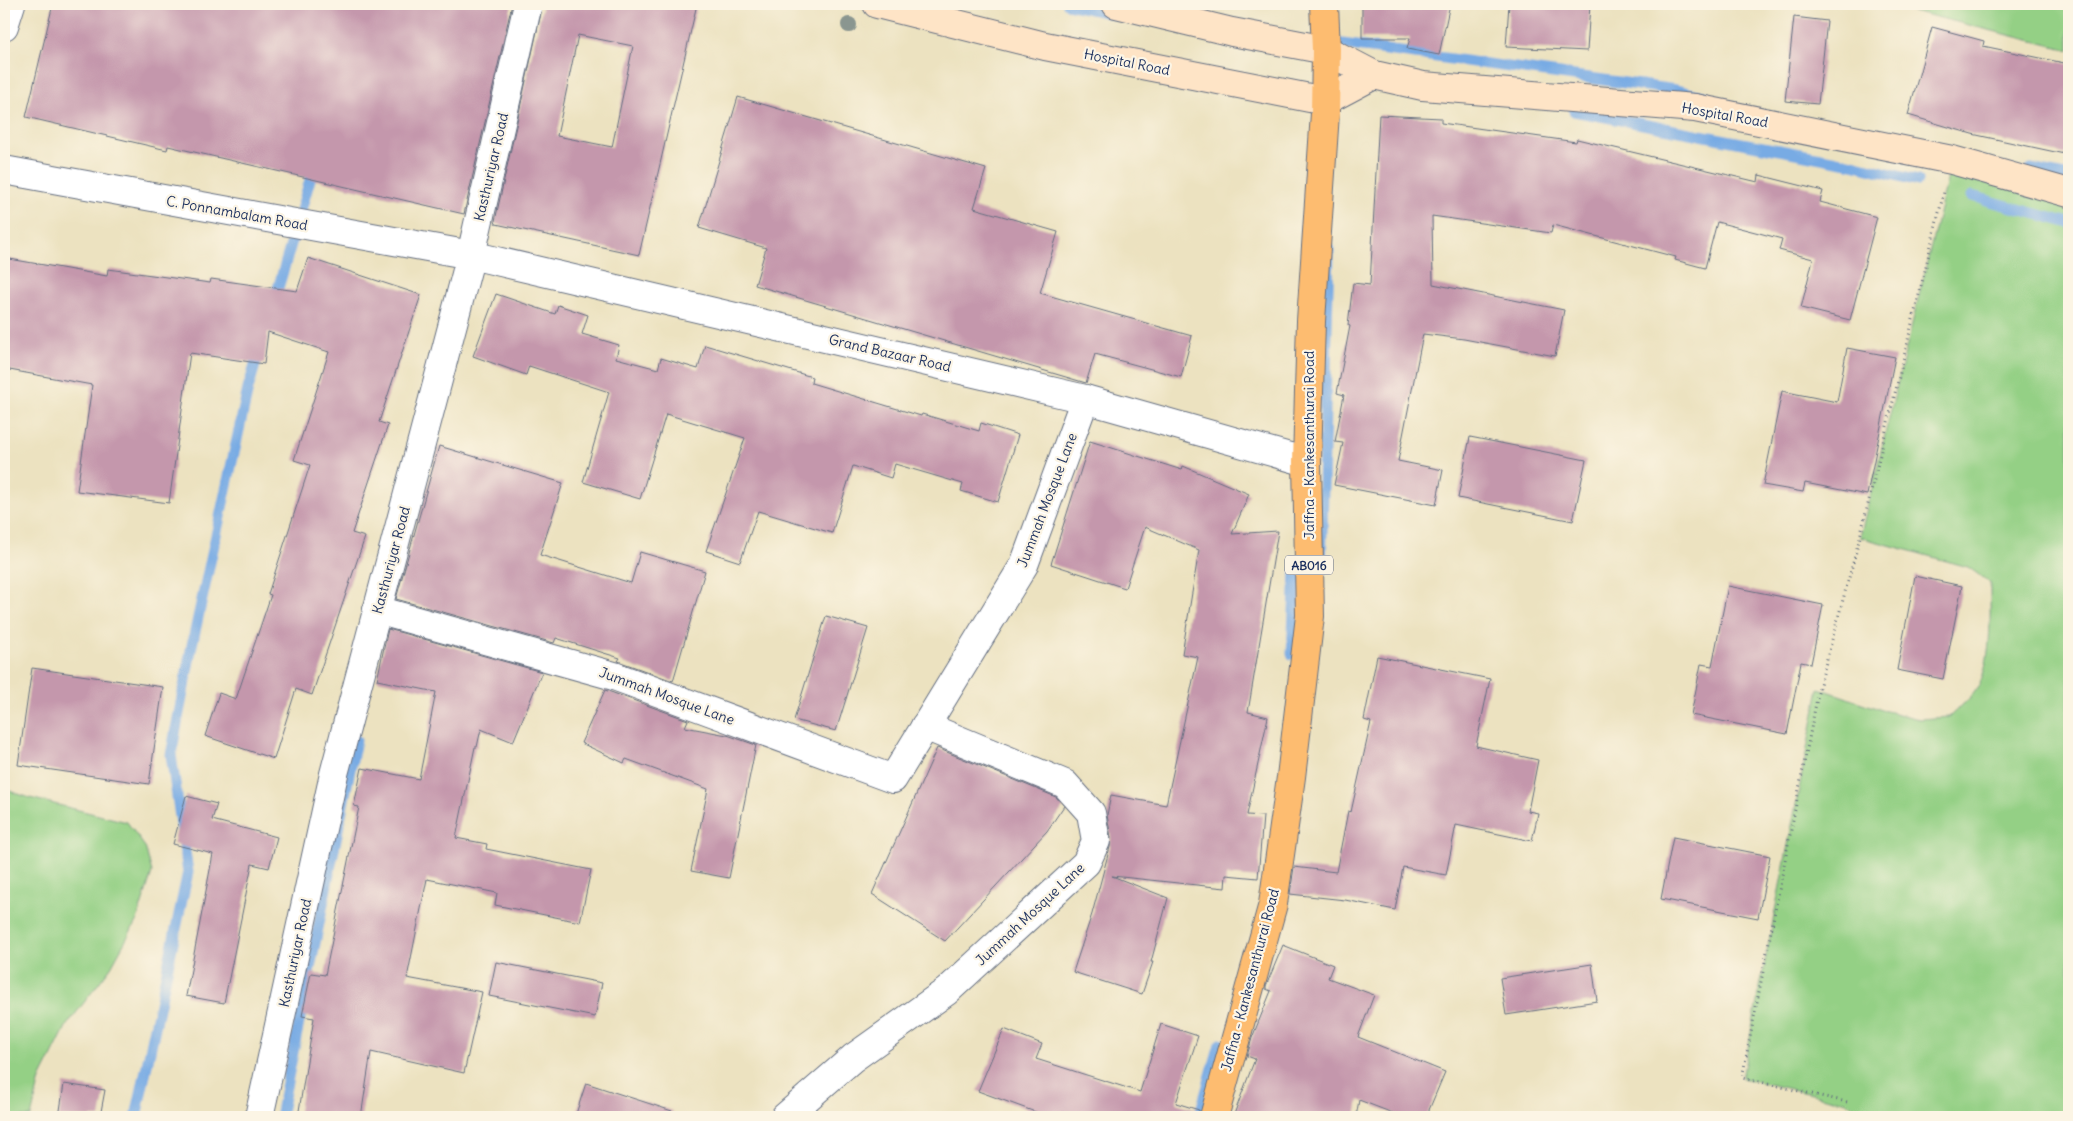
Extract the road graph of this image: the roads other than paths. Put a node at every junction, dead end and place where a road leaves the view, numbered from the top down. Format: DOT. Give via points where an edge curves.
graph roads {
  1 [pos="11,4"];
  2 [pos="528,4"];
  3 [pos="878,4"];
  4 [pos="1116,4"];
  5 [pos="1324,4"];
  6 [pos="4,26"];
  7 [pos="1326,50"];
  8 [pos="1374,76"];
  9 [pos="1325,101"];
  10 [pos="4,170"];
  11 [pos="2069,192"];
  12 [pos="471,255"];
  13 [pos="1085,399"];
  14 [pos="1307,462"];
  15 [pos="377,610"];
  16 [pos="925,726"];
  17 [pos="259,1117"];
  18 [pos="785,1117"];
  19 [pos="1214,1117"];
  1 -- 6 [label="street"];
  2 -- 12 [label="street, Kasthuriyar Road"];
  3 -- 9 [label="street, Hospital Road" via="1045,46"];
  4 -- 7 [label="street, Hospital Road" via="1232,32"];
  5 -- 7 [label="main road, Jaffna - Kankesanthurai Road / AB016"];
  7 -- 8 [label="street, Hospital Road"];
  7 -- 9 [label="main road, Jaffna - Kankesanthurai Road / AB016"];
  8 -- 9 [label="street"];
  8 -- 11 [label="street, Hospital Road" via="1423,86 1695,108 1952,160"];
  9 -- 14 [label="main road, Jaffna - Kankesanthurai Road / AB016" via="1311,320"];
  10 -- 12 [label="street, C. Ponnambalam Road"];
  12 -- 13 [label="street, Grand Bazaar Road"];
  12 -- 15 [label="street, Kasthuriyar Road"];
  13 -- 14 [label="street, Grand Bazaar Road"];
  13 -- 16 [label="street, Jummah Mosque Lane" via="1024,565"];
  14 -- 19 [label="main road, Jaffna - Kankesanthurai Road / AB016" via="1310,616 1273,904"];
  15 -- 16 [label="street, Jummah Mosque Lane" via="614,676 893,779"];
  15 -- 17 [label="street, Kasthuriyar Road" via="334,774"];
  16 -- 18 [label="street, Jummah Mosque Lane" via="1065,784 1091,813 1096,841 1086,863 947,991 853,1058"];
}
